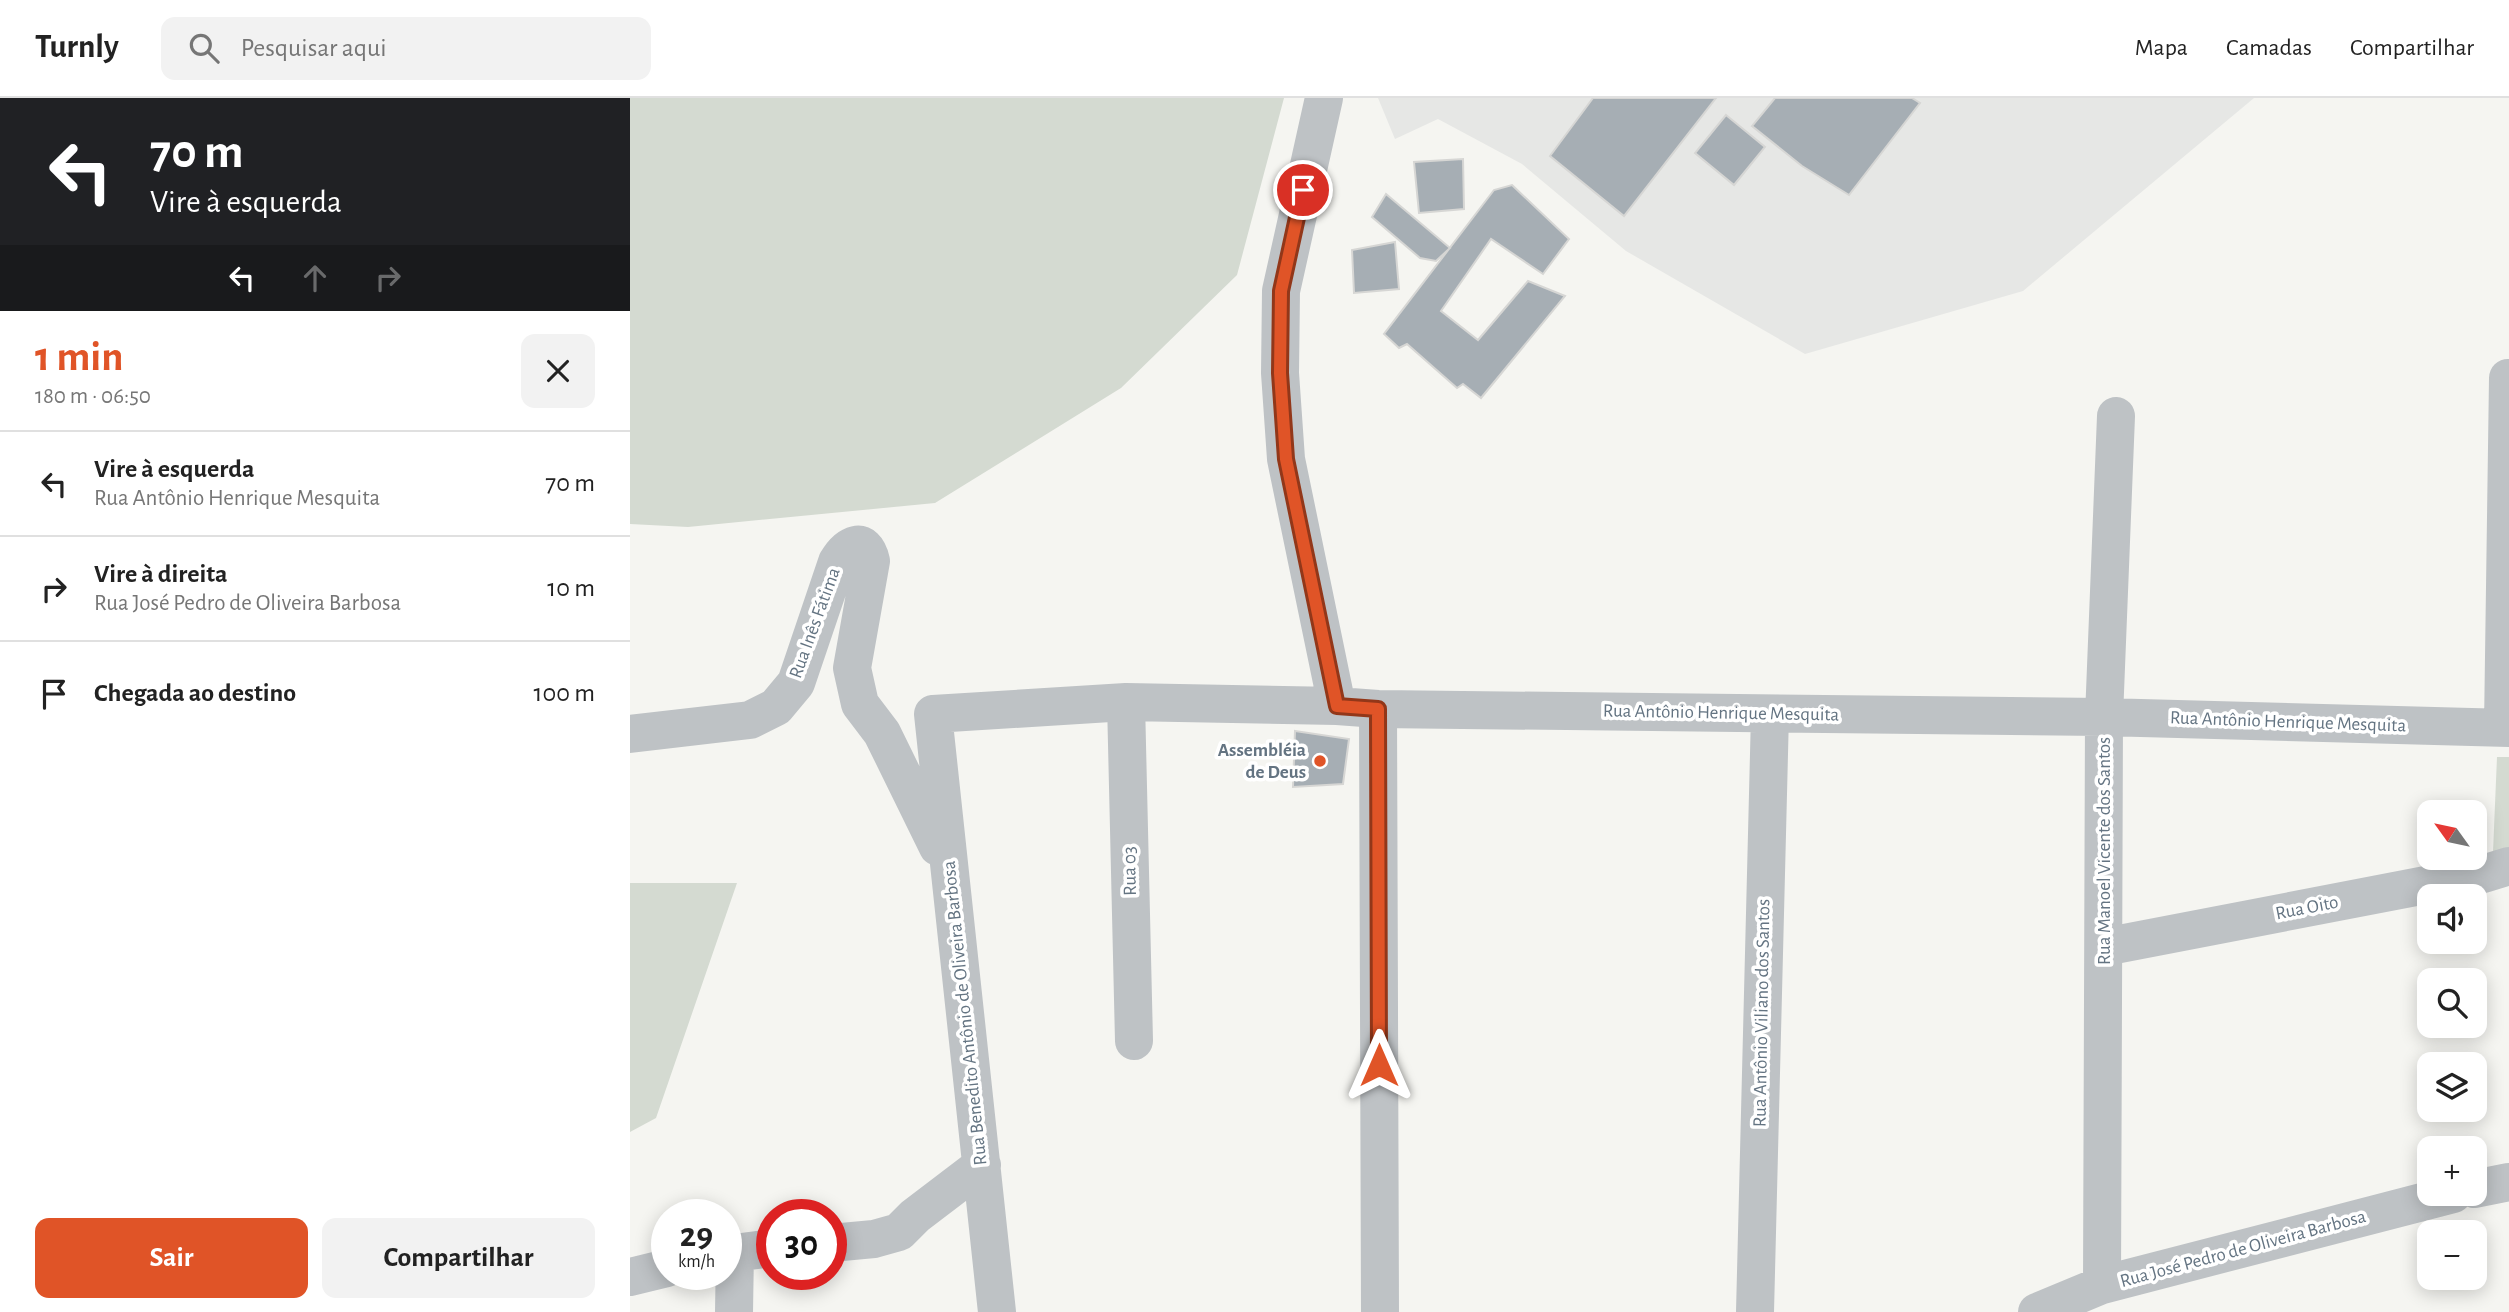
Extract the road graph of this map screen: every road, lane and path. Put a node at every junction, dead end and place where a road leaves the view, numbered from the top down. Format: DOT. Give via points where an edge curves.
graph roads {
  1 [pos="1324,98"];
  2 [pos="2508,378"];
  3 [pos="2116,416"];
  4 [pos="2508,528"];
  5 [pos="1126,702"];
  6 [pos="1337,706"];
  7 [pos="1378,709"];
  8 [pos="1770,714"];
  9 [pos="933,715"];
  10 [pos="2104,717"];
  11 [pos="2506,727"];
  12 [pos="630,734"];
  13 [pos="2509,866"];
  14 [pos="950,872"];
  15 [pos="2104,947"];
  16 [pos="1134,1041"];
  17 [pos="982,1165"];
  18 [pos="2509,1182"];
  19 [pos="2487,1186"];
  20 [pos="2417,1203"];
  21 [pos="847,1241"];
  22 [pos="744,1251"];
  23 [pos="651,1272"];
  24 [pos="630,1278"];
  25 [pos="2102,1285"];
  26 [pos="734,1312"];
  27 [pos="998,1312"];
  28 [pos="1380,1312"];
  29 [pos="1755,1312"];
  30 [pos="2037,1312"];
  1 -- 6 [label="street" via="1281,291 1280,373 1286,459"];
  2 -- 4 [label="street"];
  3 -- 10 [label="street, Rua Manoel Vicente dos Santos"];
  4 -- 11 [label="street"];
  5 -- 6 [label="street, Rua Antônio Henrique Mesquita"];
  5 -- 9 [label="street, Rua Antônio Henrique Mesquita"];
  5 -- 16 [label="street, Rua 03"];
  6 -- 7 [label="street, Rua Antônio Henrique Mesquita"];
  7 -- 8 [label="street, Rua Antônio Henrique Mesquita"];
  7 -- 28 [label="street"];
  8 -- 10 [label="street, Rua Antônio Henrique Mesquita"];
  8 -- 29 [label="street, Rua Antônio Viliano dos Santos"];
  9 -- 14 [label="street, Rua Benedito Antônio de Oliveira Barbosa"];
  10 -- 11 [label="street, Rua Antônio Henrique Mesquita"];
  10 -- 15 [label="street, Rua Manoel Vicente dos Santos"];
  12 -- 14 [label="street, Rua Inês Fátima" via="750,720 776,707 796,684 837,562 849,547 863,546 871,561 852,668 860,704 881,733"];
  13 -- 15 [label="street, Rua Oito"];
  14 -- 17 [label="street, Rua Benedito Antônio de Oliveira Barbosa"];
  15 -- 25 [label="street, Rua Manoel Vicente dos Santos"];
  17 -- 21 [label="street" via="899,1231"];
  17 -- 27 [label="street, Rua Benedito Antônio de Oliveira Barbosa"];
  18 -- 19 [label="street"];
  20 -- 25 [label="street, Rua José Pedro de Oliveira Barbosa"];
  22 -- 26 [label="street"];
  23 -- 24 [label="street"];
  25 -- 30 [label="street, Rua José Pedro de Oliveira Barbosa"];
}
